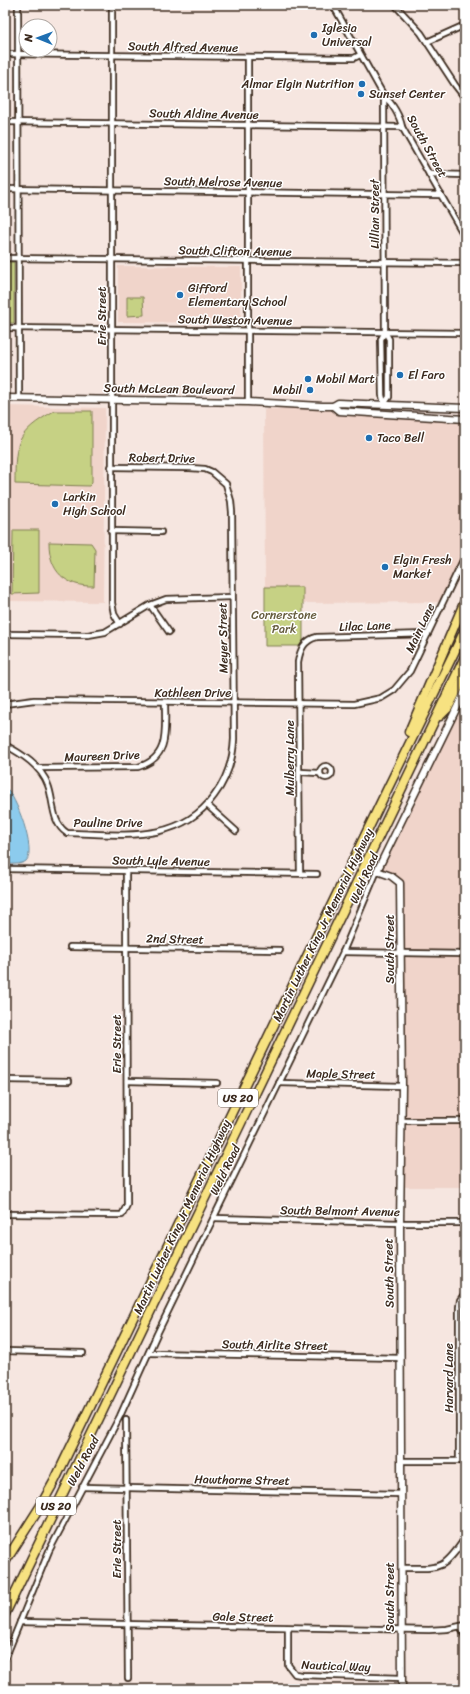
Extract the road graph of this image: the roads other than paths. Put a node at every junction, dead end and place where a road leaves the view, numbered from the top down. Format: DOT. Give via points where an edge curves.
graph roads {
  1 [pos="18,5"];
  2 [pos="112,5"];
  3 [pos="333,5"];
  4 [pos="399,6"];
  5 [pos="18,18"];
  6 [pos="465,25"];
  7 [pos="427,42"];
  8 [pos="5,54"];
  9 [pos="18,54"];
  10 [pos="58,54"];
  11 [pos="112,55"];
  12 [pos="360,55"];
  13 [pos="18,58"];
  14 [pos="248,58"];
  15 [pos="384,96"];
  16 [pos="465,98"];
  17 [pos="5,122"];
  18 [pos="18,122"];
  19 [pos="112,123"];
  20 [pos="248,125"];
  21 [pos="385,127"];
  22 [pos="402,127"];
  23 [pos="429,174"];
  24 [pos="465,175"];
  25 [pos="5,190"];
  26 [pos="18,190"];
  27 [pos="112,190"];
  28 [pos="248,193"];
  29 [pos="385,195"];
  30 [pos="441,195"];
  31 [pos="465,237"];
  32 [pos="5,258"];
  33 [pos="19,258"];
  34 [pos="112,260"];
  35 [pos="248,261"];
  36 [pos="385,263"];
  37 [pos="465,263"];
  38 [pos="5,328"];
  39 [pos="19,328"];
  40 [pos="112,329"];
  41 [pos="248,330"];
  42 [pos="385,332"];
  43 [pos="465,333"];
  44 [pos="5,398"];
  45 [pos="19,398"];
  46 [pos="112,399"];
  47 [pos="248,402"];
  48 [pos="384,404"];
  49 [pos="333,406"];
  50 [pos="465,408"];
  51 [pos="465,419"];
  52 [pos="111,467"];
  53 [pos="232,512"];
  54 [pos="111,532"];
  55 [pos="161,532"];
  56 [pos="465,556"];
  57 [pos="232,597"];
  58 [pos="465,600"];
  59 [pos="150,605"];
  60 [pos="120,624"];
  61 [pos="465,630"];
  62 [pos="169,632"];
  63 [pos="5,634"];
  64 [pos="428,634"];
  65 [pos="305,644"];
  66 [pos="465,657"];
  67 [pos="465,675"];
  68 [pos="465,691"];
  69 [pos="381,698"];
  70 [pos="165,703"];
  71 [pos="233,703"];
  72 [pos="5,704"];
  73 [pos="299,704"];
  74 [pos="435,721"];
  75 [pos="5,745"];
  76 [pos="38,768"];
  77 [pos="300,772"];
  78 [pos="319,773"];
  79 [pos="385,794"];
  80 [pos="207,805"];
  81 [pos="236,831"];
  82 [pos="5,869"];
  83 [pos="126,870"];
  84 [pos="377,871"];
  85 [pos="300,873"];
  86 [pos="317,874"];
  87 [pos="70,947"];
  88 [pos="127,948"];
  89 [pos="280,950"];
  90 [pos="343,952"];
  91 [pos="401,953"];
  92 [pos="465,954"];
  93 [pos="5,1080"];
  94 [pos="69,1081"];
  95 [pos="127,1081"];
  96 [pos="216,1083"];
  97 [pos="279,1083"];
  98 [pos="402,1086"];
  99 [pos="401,1121"];
  100 [pos="465,1121"];
  101 [pos="5,1214"];
  102 [pos="214,1218"];
  103 [pos="400,1223"];
  104 [pos="465,1223"];
  105 [pos="464,1294"];
  106 [pos="5,1351"];
  107 [pos="83,1352"];
  108 [pos="149,1353"];
  109 [pos="402,1358"];
  110 [pos="126,1420"];
  111 [pos="459,1460"];
  112 [pos="402,1461"];
  113 [pos="465,1461"];
  114 [pos="82,1487"];
  115 [pos="126,1488"];
  116 [pos="401,1494"];
  117 [pos="465,1538"];
  118 [pos="5,1562"];
  119 [pos="401,1568"];
  120 [pos="5,1614"];
  121 [pos="20,1622"];
  122 [pos="127,1624"];
  123 [pos="463,1626"];
  124 [pos="288,1628"];
  125 [pos="401,1630"];
  126 [pos="465,1637"];
  127 [pos="5,1659"];
  128 [pos="128,1678"];
  129 [pos="402,1678"];
  130 [pos="402,1689"];
  1 -- 5 [label="street"];
  2 -- 11 [label="street, Erie Street"];
  3 -- 12 [label="street, South Street"];
  4 -- 7 [label="street"];
  6 -- 7 [label="street"];
  7 -- 16 [label="street"];
  8 -- 9 [label="street, South Alfred Avenue"];
  10 -- 11 [label="street, South Alfred Avenue"];
  11 -- 14 [label="street, South Alfred Avenue"];
  11 -- 19 [label="street, Erie Street"];
  12 -- 14 [label="street, South Alfred Avenue" via="354,58"];
  12 -- 15 [label="street, South Street"];
  13 -- 18 [label="street"];
  14 -- 20 [label="street"];
  15 -- 21 [label="street, Lillian Street"];
  15 -- 22 [label="street, South Street" via="389,100"];
  17 -- 18 [label="street, South Aldine Avenue"];
  18 -- 19 [label="street, South Aldine Avenue"];
  18 -- 26 [label="street"];
  19 -- 20 [label="street, South Aldine Avenue"];
  19 -- 27 [label="street, Erie Street"];
  20 -- 21 [label="street, South Aldine Avenue"];
  20 -- 28 [label="street"];
  21 -- 22 [label="street, South Aldine Avenue"];
  21 -- 29 [label="street, Lillian Street"];
  22 -- 23 [label="street, South Street"];
  23 -- 24 [label="street"];
  23 -- 30 [label="street, South Street"];
  25 -- 26 [label="street, South Melrose Avenue"];
  26 -- 27 [label="street, South Melrose Avenue"];
  26 -- 33 [label="street"];
  27 -- 28 [label="street, South Melrose Avenue"];
  27 -- 34 [label="street, Erie Street"];
  28 -- 29 [label="street, South Melrose Avenue"];
  28 -- 35 [label="street"];
  29 -- 30 [label="street, South Melrose Avenue"];
  29 -- 36 [label="street, Lillian Street"];
  30 -- 31 [label="street, South Street"];
  32 -- 33 [label="street, South Clifton Avenue"];
  33 -- 34 [label="street, South Clifton Avenue"];
  33 -- 39 [label="street"];
  34 -- 35 [label="street, South Clifton Avenue"];
  34 -- 40 [label="street, Erie Street"];
  35 -- 36 [label="street, South Clifton Avenue"];
  35 -- 41 [label="street"];
  36 -- 37 [label="street, South Clifton Avenue"];
  36 -- 42 [label="street, Lillian Street"];
  38 -- 39 [label="street, South Weston Avenue"];
  39 -- 40 [label="street, South Weston Avenue"];
  39 -- 45 [label="street"];
  40 -- 41 [label="street, South Weston Avenue"];
  40 -- 46 [label="street, Erie Street"];
  41 -- 42 [label="street, South Weston Avenue"];
  41 -- 47 [label="street"];
  42 -- 43 [label="street, South Weston Avenue"];
  42 -- 48 [label="street, Lillian Street" via="381,339"];
  44 -- 45 [label="street, South McLean Boulevard"];
  45 -- 46 [label="street, South McLean Boulevard"];
  46 -- 47 [label="street, South McLean Boulevard"];
  46 -- 52 [label="street, Erie Street"];
  47 -- 49 [label="street, South McLean Boulevard"];
  48 -- 49 [label="street, South McLean Boulevard" via="338,403"];
  48 -- 50 [label="street, South McLean Boulevard"];
  49 -- 51 [label="street, South McLean Boulevard" via="339,411"];
  52 -- 53 [label="street, Robert Drive" via="205,469 226,484"];
  52 -- 54 [label="street, Erie Street"];
  53 -- 57 [label="street, Meyer Street"];
  54 -- 55 [label="street"];
  54 -- 60 [label="street, Erie Street" via="112,604"];
  56 -- 64 [label="street, Main Lane"];
  57 -- 59 [label="street" via="174,598"];
  57 -- 71 [label="street, Meyer Street"];
  58 -- 79 [label="highway"];
  59 -- 60 [label="street"];
  59 -- 62 [label="street"];
  60 -- 63 [label="street" via="105,632 88,635"];
  61 -- 79 [label="highway, Martin Luther King Jr Memorial Highway / US 20"];
  64 -- 65 [label="street, Lilac Lane" via="317,637"];
  64 -- 69 [label="street, Main Lane" via="405,677 390,693"];
  65 -- 73 [label="street, Mulberry Lane" via="300,651 298,662"];
  66 -- 74 [label="highway, Martin Luther King Jr Memorial Highway / US 20"];
  67 -- 74 [label="highway" via="448,708"];
  68 -- 84 [label="street, Weld Road"];
  69 -- 73 [label="street, Kathleen Drive" via="354,704"];
  70 -- 71 [label="street, Kathleen Drive"];
  70 -- 72 [label="street, Kathleen Drive" via="34,700"];
  70 -- 76 [label="street, Maureen Drive" via="164,742 159,754 148,763 138,767"];
  71 -- 73 [label="street, Kathleen Drive"];
  71 -- 80 [label="street, Meyer Street" via="234,739 230,767 223,783"];
  73 -- 77 [label="street, Mulberry Lane"];
  74 -- 120 [label="highway, Martin Luther King Jr Memorial Highway / US 20"];
  75 -- 76 [label="street, Pauline Drive"];
  76 -- 80 [label="street, Pauline Drive" via="48,783 58,825 67,833 148,834 182,824"];
  77 -- 78 [label="street"];
  77 -- 85 [label="street, Mulberry Lane"];
  79 -- 118 [label="highway, Martin Luther King Jr Memorial Highway / US 20" via="56,1480"];
  80 -- 81 [label="street"];
  82 -- 83 [label="street, South Lyle Avenue"];
  83 -- 85 [label="street, South Lyle Avenue"];
  83 -- 88 [label="street, Erie Street"];
  84 -- 90 [label="street, Weld Road"];
  84 -- 91 [label="street, South Street" via="400,882"];
  85 -- 86 [label="street, South Lyle Avenue"];
  87 -- 88 [label="street, 2nd Street"];
  88 -- 89 [label="street, 2nd Street"];
  88 -- 95 [label="street, Erie Street"];
  90 -- 91 [label="street"];
  90 -- 97 [label="street, Weld Road"];
  91 -- 92 [label="street"];
  91 -- 98 [label="street, South Street"];
  93 -- 94 [label="street"];
  95 -- 96 [label="street"];
  95 -- 101 [label="street, Erie Street" via="127,1205 122,1215"];
  97 -- 98 [label="street, Maple Street"];
  97 -- 102 [label="street, Weld Road"];
  98 -- 99 [label="street, South Street"];
  99 -- 100 [label="street"];
  99 -- 103 [label="street, South Street"];
  102 -- 103 [label="street, South Belmont Avenue"];
  102 -- 108 [label="street, Weld Road"];
  103 -- 104 [label="street, South Belmont Avenue"];
  103 -- 109 [label="street, South Street"];
  105 -- 111 [label="street, Harvard Lane" via="459,1303 458,1319"];
  106 -- 107 [label="street"];
  108 -- 109 [label="street, South Airlite Street"];
  108 -- 114 [label="street, Weld Road" via="120,1416"];
  109 -- 112 [label="street, South Street"];
  110 -- 115 [label="street, Erie Street"];
  111 -- 112 [label="street"];
  111 -- 113 [label="street"];
  112 -- 116 [label="street, South Street"];
  114 -- 115 [label="street, Hawthorne Street"];
  114 -- 121 [label="street, Weld Road" via="49,1551"];
  115 -- 116 [label="street, Hawthorne Street"];
  115 -- 122 [label="street, Erie Street"];
  116 -- 119 [label="street, South Street"];
  117 -- 119 [label="street" via="454,1556 444,1565 430,1568"];
  119 -- 125 [label="street, South Street"];
  121 -- 122 [label="street, Gale Street"];
  121 -- 127 [label="street, Weld Road"];
  122 -- 124 [label="street, Gale Street"];
  122 -- 128 [label="street, Erie Street"];
  123 -- 125 [label="street, Gale Street" via="439,1630"];
  123 -- 126 [label="street"];
  124 -- 125 [label="street, Gale Street"];
  124 -- 129 [label="street, Nautical Way" via="288,1666 295,1674"];
  125 -- 129 [label="street, South Street"];
  129 -- 130 [label="street, South Street"];
}
